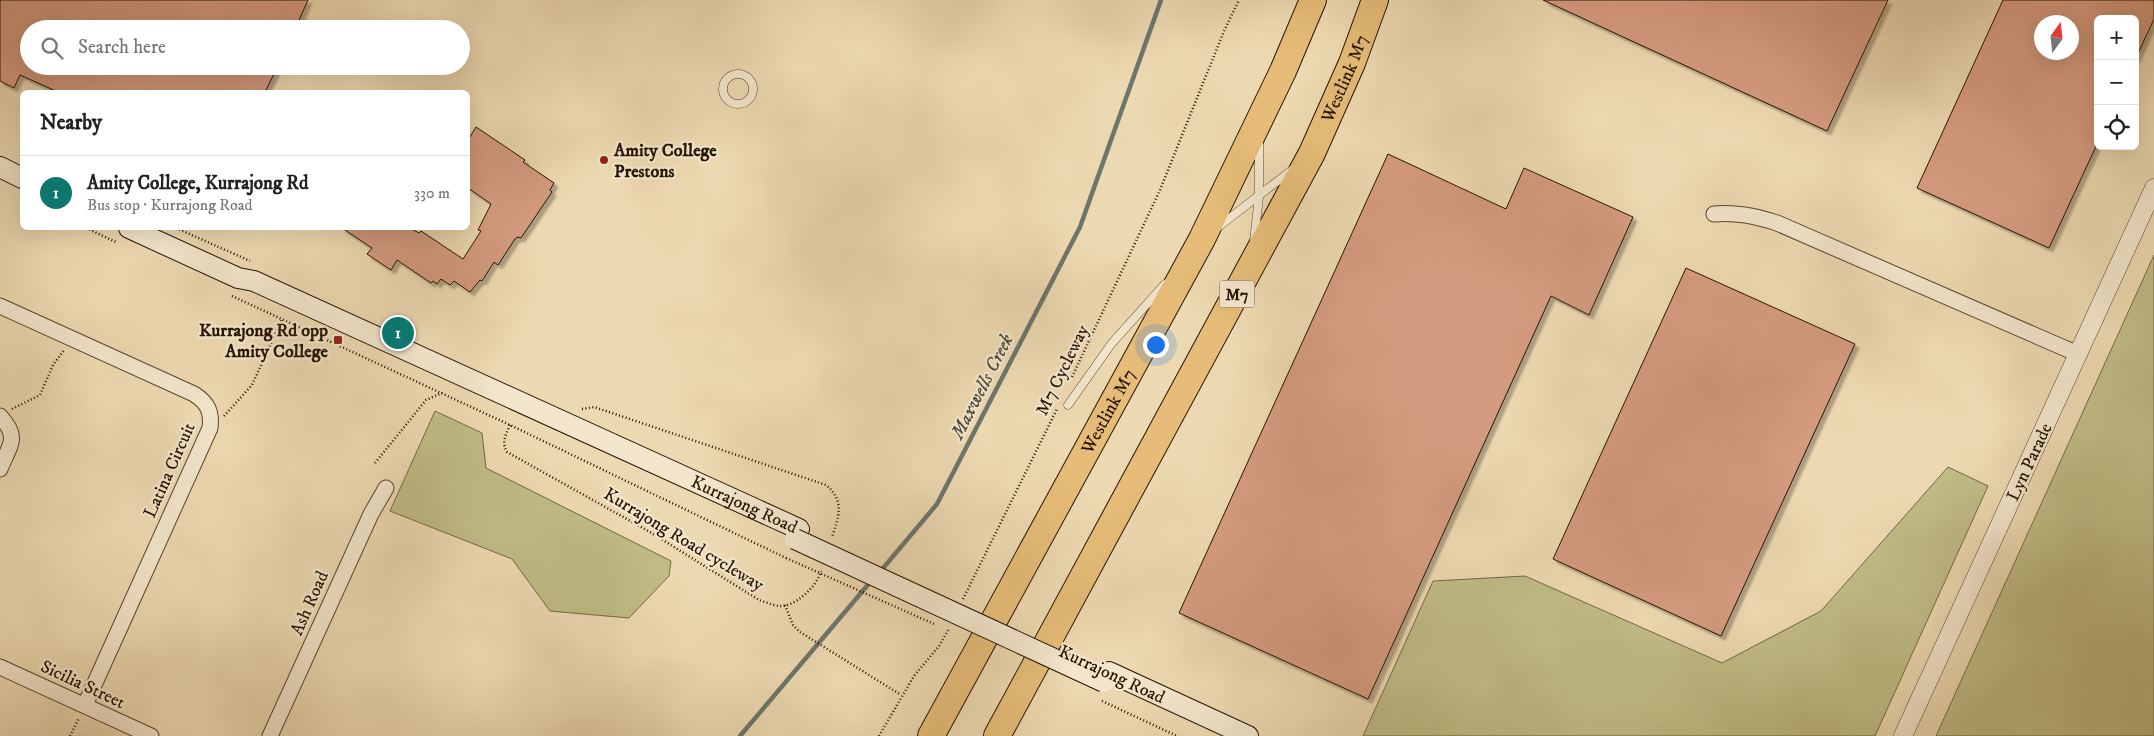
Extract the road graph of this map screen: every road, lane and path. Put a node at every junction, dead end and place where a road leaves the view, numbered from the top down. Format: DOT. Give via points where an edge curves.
graph roads {
  1 [pos="1239,0"];
  2 [pos="1313,0"];
  3 [pos="1375,0"];
  4 [pos="1260,121"];
  5 [pos="1312,153"];
  6 [pos="0,167"];
  7 [pos="20,177"];
  8 [pos="2154,188"];
  9 [pos="1259,197"];
  10 [pos="1714,214"];
  11 [pos="96,230"];
  12 [pos="180,230"];
  13 [pos="125,236"];
  14 [pos="1200,243"];
  15 [pos="257,264"];
  16 [pos="1251,267"];
  17 [pos="224,292"];
  18 [pos="0,306"];
  19 [pos="282,319"];
  20 [pos="72,339"];
  21 [pos="2078,354"];
  22 [pos="1070,383"];
  23 [pos="442,393"];
  24 [pos="1068,405"];
  25 [pos="1058,407"];
  26 [pos="582,410"];
  27 [pos="1,417"];
  28 [pos="220,417"];
  29 [pos="510,425"];
  30 [pos="375,463"];
  31 [pos="0,469"];
  32 [pos="386,488"];
  33 [pos="831,542"];
  34 [pos="786,558"];
  35 [pos="822,568"];
  36 [pos="961,602"];
  37 [pos="785,605"];
  38 [pos="951,625"];
  39 [pos="0,667"];
  40 [pos="1103,684"];
  41 [pos="1021,691"];
  42 [pos="901,696"];
  43 [pos="85,705"];
  44 [pos="946,709"];
  45 [pos="151,736"];
  46 [pos="270,736"];
  47 [pos="879,736"];
  48 [pos="931,736"];
  49 [pos="937,736"];
  50 [pos="997,736"];
  51 [pos="1001,736"];
  52 [pos="1177,736"];
  53 [pos="1221,736"];
  54 [pos="1248,736"];
  55 [pos="1904,736"];
  1 -- 22 [label="path, M7 Cycleway" via="1156,198"];
  2 -- 4 [label="highway, Westlink M7"];
  3 -- 5 [label="highway, Westlink M7 / M7" via="1352,63"];
  4 -- 9 [label="lane"];
  4 -- 14 [label="highway, Westlink M7"];
  5 -- 9 [label="lane"];
  5 -- 16 [label="highway, Westlink M7 / M7"];
  6 -- 7 [label="main road"];
  8 -- 21 [label="street, Lyn Parade"];
  9 -- 14 [label="lane"];
  9 -- 16 [label="lane"];
  10 -- 21 [label="street" via="1754,216 1777,223"];
  11 -- 13 [label="path"];
  12 -- 15 [label="path"];
  13 -- 40 [label="main road, Kurrajong Road" via="254,281 797,534"];
  14 -- 24 [label="lane" via="1112,343"];
  14 -- 44 [label="highway, Westlink M7"];
  16 -- 41 [label="highway, Westlink M7 / M7"];
  17 -- 19 [label="path, Kurrajong Road cycleway"];
  18 -- 20 [label="street, Latina Circuit"];
  19 -- 23 [label="path, Kurrajong Road cycleway"];
  19 -- 28 [label="path" via="252,385 231,410"];
  20 -- 27 [label="path" via="53,365 40,395"];
  20 -- 43 [label="street, Latina Circuit" via="194,394 207,405 211,417 210,428"];
  21 -- 55 [label="street, Lyn Parade"];
  23 -- 29 [label="path, Kurrajong Road cycleway"];
  23 -- 30 [label="path" via="426,400"];
  25 -- 36 [label="path, M7 Cycleway"];
  26 -- 33 [label="path" via="594,407 826,485 839,499 840,506"];
  27 -- 31 [label="street" via="13,437"];
  29 -- 34 [label="path, Kurrajong Road cycleway"];
  29 -- 37 [label="path, Kurrajong Road cycleway" via="504,439 507,452 642,528 759,600"];
  32 -- 46 [label="street, Ash Road" via="373,508"];
  35 -- 37 [label="path" via="817,582 797,600"];
  37 -- 42 [label="path" via="800,632"];
  38 -- 42 [label="path"];
  39 -- 43 [label="street, Sicilia Street"];
  40 -- 52 [label="path"];
  40 -- 53 [label="main road, Kurrajong Road"];
  40 -- 54 [label="main road, Kurrajong Road"];
  41 -- 50 [label="highway, Westlink M7 / M7"];
  41 -- 51 [label="highway"];
  42 -- 47 [label="path"];
  43 -- 45 [label="street, Sicilia Street"];
  44 -- 48 [label="highway, Westlink M7"];
  44 -- 49 [label="highway"];
}
